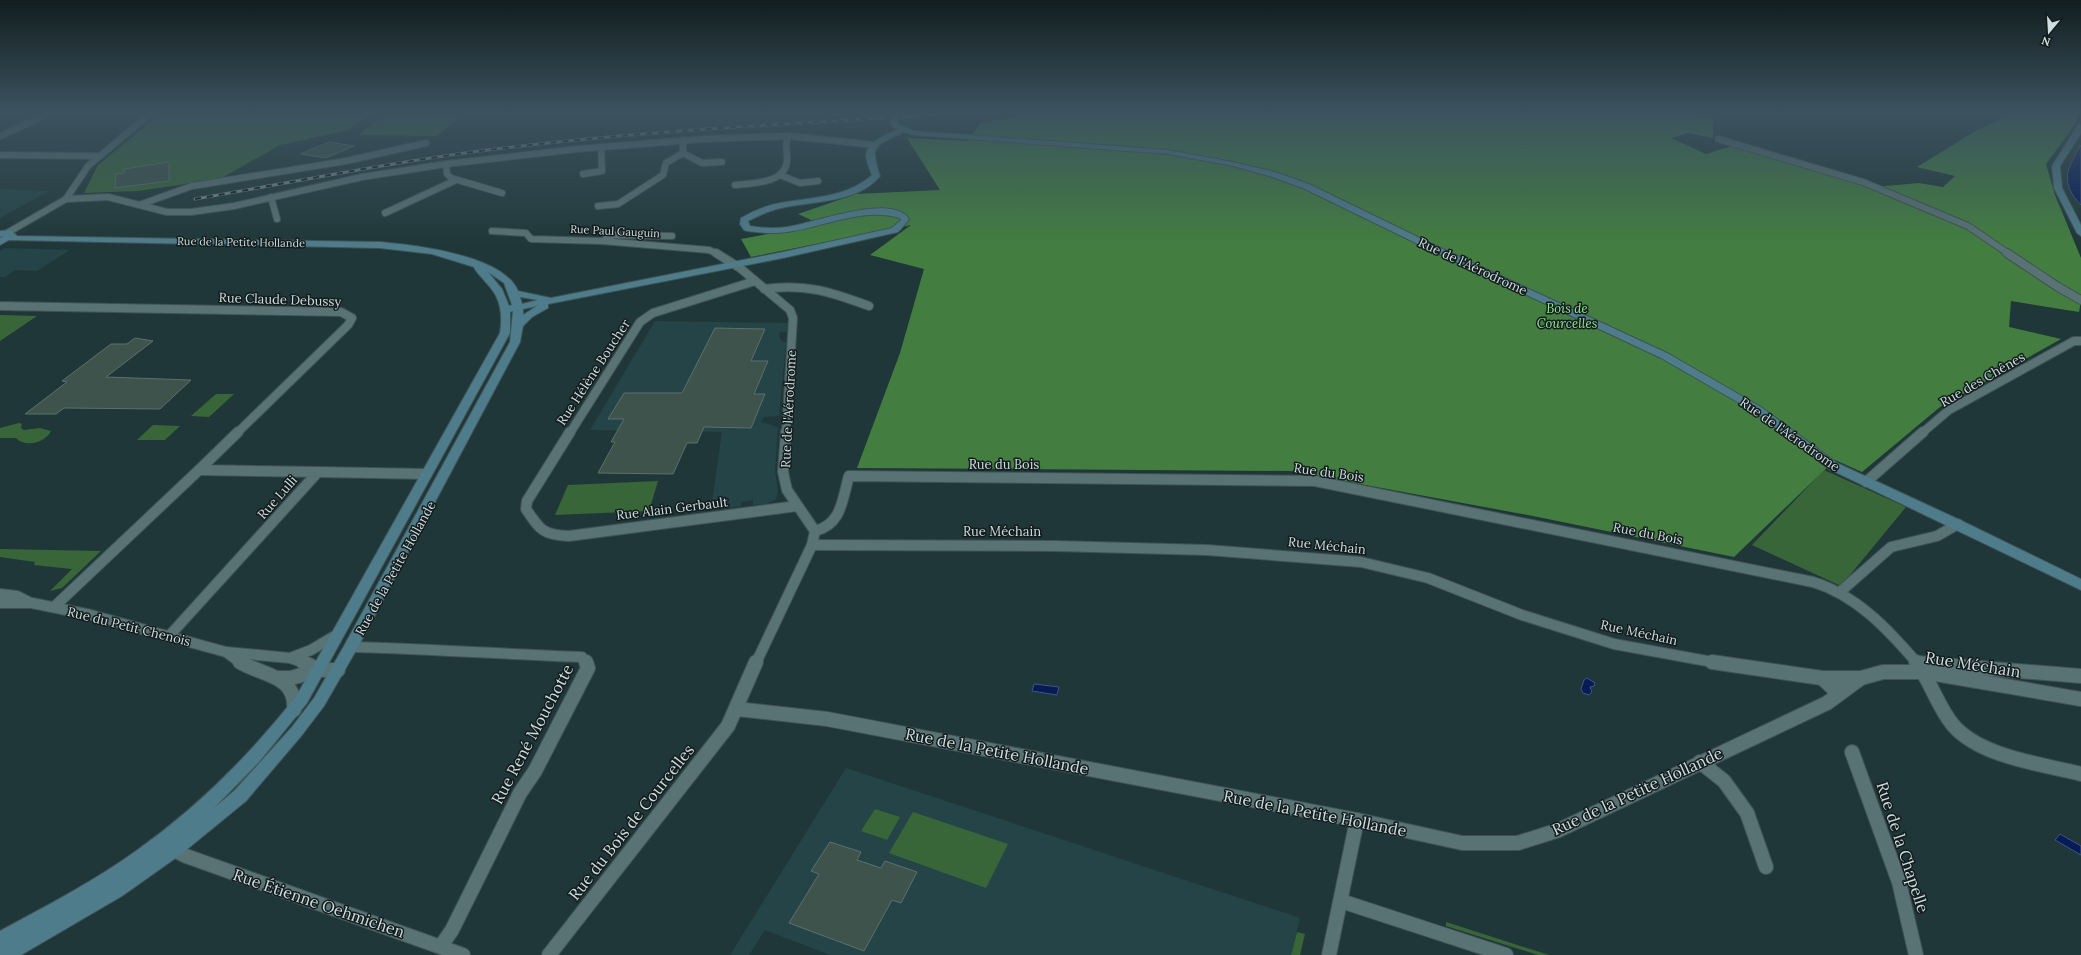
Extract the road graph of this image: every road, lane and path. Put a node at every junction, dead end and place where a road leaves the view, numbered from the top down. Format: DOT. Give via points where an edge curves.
graph roads {
  1 [pos="98,158"];
  2 [pos="361,158"];
  3 [pos="505,158"];
  4 [pos="601,158"];
  5 [pos="675,158"];
  6 [pos="692,158"];
  7 [pos="785,158"];
  8 [pos="871,158"];
  9 [pos="1198,158"];
  10 [pos="1777,158"];
  11 [pos="2061,158"];
  12 [pos="722,162"];
  13 [pos="446,164"];
  14 [pos="583,174"];
  15 [pos="780,175"];
  16 [pos="456,180"];
  17 [pos="818,181"];
  18 [pos="735,185"];
  19 [pos="502,193"];
  20 [pos="271,197"];
  21 [pos="66,199"];
  22 [pos="139,205"];
  23 [pos="598,206"];
  24 [pos="384,213"];
  25 [pos="277,219"];
  26 [pos="492,231"];
  27 [pos="2081,234"];
  28 [pos="6,235"];
  29 [pos="672,236"];
  30 [pos="602,241"];
  31 [pos="0,242"];
  32 [pos="470,261"];
  33 [pos="735,264"];
  34 [pos="755,281"];
  35 [pos="764,289"];
  36 [pos="514,293"];
  37 [pos="558,299"];
  38 [pos="2081,300"];
  39 [pos="0,306"];
  40 [pos="869,306"];
  41 [pos="512,309"];
  42 [pos="518,325"];
  43 [pos="2078,341"];
  44 [pos="203,466"];
  45 [pos="318,472"];
  46 [pos="427,474"];
  47 [pos="1866,482"];
  48 [pos="797,506"];
  49 [pos="1958,524"];
  50 [pos="815,531"];
  51 [pos="552,536"];
  52 [pos="812,545"];
  53 [pos="2081,584"];
  54 [pos="1840,592"];
  55 [pos="0,594"];
  56 [pos="0,603"];
  57 [pos="32,603"];
  58 [pos="54,608"];
  59 [pos="340,633"];
  60 [pos="170,635"];
  61 [pos="352,647"];
  62 [pos="226,652"];
  63 [pos="290,658"];
  64 [pos="1921,667"];
  65 [pos="319,670"];
  66 [pos="338,670"];
  67 [pos="2081,676"];
  68 [pos="278,678"];
  69 [pos="1822,678"];
  70 [pos="1860,678"];
  71 [pos="1839,694"];
  72 [pos="2081,699"];
  73 [pos="738,709"];
  74 [pos="294,710"];
  75 [pos="1852,752"];
  76 [pos="1700,762"];
  77 [pos="2081,774"];
  78 [pos="192,818"];
  79 [pos="1357,820"];
  80 [pos="174,850"];
  81 [pos="1766,867"];
  82 [pos="1342,901"];
  83 [pos="0,942"];
  84 [pos="441,946"];
  85 [pos="4,955"];
  86 [pos="463,955"];
  87 [pos="549,955"];
  88 [pos="1329,955"];
  89 [pos="1506,955"];
  90 [pos="1916,955"];
  1 -- 21 [label="street" via="84,171"];
  2 -- 22 [label="street" via="192,186"];
  3 -- 13 [label="street"];
  4 -- 14 [label="street" via="602,171"];
  5 -- 23 [label="street" via="666,163 663,175 618,204"];
  6 -- 12 [label="street" via="702,163"];
  7 -- 15 [label="street" via="786,167"];
  8 -- 33 [label="street" via="876,176 866,186 836,196 760,210 744,220 744,224 754,230 778,232 873,211 896,212 903,216 905,220 896,230"];
  9 -- 47 [label="street, Rue de l'Aérodrome" via="1291,180 1339,200 1427,245 1665,356 1758,409 1833,466"];
  10 -- 38 [label="street" via="1863,182 1968,226"];
  11 -- 27 [label="street" via="2056,166 2058,188"];
  13 -- 16 [label="street" via="448,176"];
  13 -- 20 [label="street" via="362,177"];
  15 -- 17 [label="street" via="800,182"];
  15 -- 18 [label="street" via="766,181"];
  16 -- 19 [label="street"];
  16 -- 24 [label="street"];
  20 -- 22 [label="street" via="234,206 191,212 167,212"];
  20 -- 25 [label="street"];
  21 -- 22 [label="street" via="108,197"];
  21 -- 28 [label="street"];
  26 -- 30 [label="street, Rue Paul Gauguin" via="526,233 531,239"];
  28 -- 31 [label="street"];
  28 -- 32 [label="street, Rue de la Petite Hollande" via="380,245 433,250"];
  29 -- 30 [label="street" via="614,235"];
  30 -- 33 [label="street, Rue Paul Gauguin" via="709,250 717,252"];
  32 -- 36 [label="street, Rue de la Petite Hollande" via="500,274 509,282"];
  32 -- 41 [label="street, Rue de la Petite Hollande" via="490,278"];
  33 -- 34 [label="street, Rue de l'Aérodrome"];
  33 -- 37 [label="street"];
  34 -- 35 [label="street, Rue de l'Aérodrome"];
  34 -- 51 [label="street, Rue Hélène Boucher" via="653,313 635,327 527,501 526,509 543,533"];
  35 -- 40 [label="street" via="784,285 813,286"];
  35 -- 48 [label="street, Rue de l'Aérodrome" via="790,310 793,318 783,472 787,490"];
  36 -- 37 [label="street"];
  36 -- 41 [label="street, Rue de la Petite Hollande"];
  37 -- 41 [label="street"];
  37 -- 42 [label="street" via="533,312"];
  39 -- 44 [label="street, Rue Claude Debussy" via="341,312 349,315 352,318 348,325"];
  41 -- 42 [label="street, Rue de la Petite Hollande"];
  41 -- 46 [label="street, Rue de la Petite Hollande" via="505,333"];
  42 -- 61 [label="street, Rue de la Petite Hollande" via="515,342"];
  43 -- 47 [label="street, Rue des Chênes" via="1949,410"];
  44 -- 45 [label="street, Rue Lulli"];
  44 -- 58 [label="street"];
  45 -- 46 [label="street"];
  45 -- 60 [label="street, Rue Lulli"];
  46 -- 59 [label="street, Rue de la Petite Hollande"];
  47 -- 49 [label="street, Rue de l'Aérodrome"];
  48 -- 50 [label="street, Rue de l'Aérodrome"];
  48 -- 51 [label="street, Rue Alain Gerbault" via="569,536"];
  49 -- 53 [label="street, Rue de l'Aérodrome"];
  49 -- 54 [label="street" via="1937,536 1891,547"];
  50 -- 52 [label="street"];
  50 -- 54 [label="street, Rue du Bois" via="826,528 836,519 849,476 1296,480 1323,483 1802,578"];
  52 -- 69 [label="street, Rue Méchain" via="1056,546 1207,550 1361,562 1428,578 1522,615 1614,644"];
  52 -- 73 [label="street" via="748,679"];
  54 -- 64 [label="street, Rue du Bois" via="1877,622"];
  55 -- 57 [label="street, Rue du Petit Chenois" via="17,596"];
  56 -- 57 [label="street, Rue du Petit Chenois"];
  57 -- 58 [label="street, Rue du Petit Chenois"];
  58 -- 60 [label="street, Rue du Petit Chenois"];
  59 -- 63 [label="street, Rue du Petit Chenois" via="311,650"];
  59 -- 65 [label="street, Rue de la Petite Hollande"];
  60 -- 62 [label="street, Rue du Petit Chenois"];
  61 -- 66 [label="street, Rue de la Petite Hollande"];
  61 -- 84 [label="street, Rue René Mouchotte" via="440,649 457,652 582,657 586,660 588,668 535,771 520,794 452,930"];
  62 -- 63 [label="street, Rue du Petit Chenois"];
  62 -- 68 [label="street, Rue du Petit Chenois" via="242,663"];
  63 -- 65 [label="street, Rue du Petit Chenois"];
  64 -- 67 [label="street, Rue Méchain"];
  64 -- 70 [label="street, Rue Méchain"];
  64 -- 72 [label="street, Rue Méchain"];
  64 -- 77 [label="street, Rue du Bois" via="1957,730 1969,739 1992,750"];
  65 -- 66 [label="street"];
  65 -- 68 [label="street" via="291,678"];
  65 -- 74 [label="street, Rue de la Petite Hollande"];
  66 -- 80 [label="street, Rue de la Petite Hollande" via="319,702 277,756 240,796"];
  68 -- 74 [label="street, Rue du Petit Chenois" via="291,688 295,698"];
  69 -- 70 [label="street, Rue Méchain"];
  69 -- 71 [label="street"];
  70 -- 71 [label="street, Rue de la Petite Hollande"];
  71 -- 76 [label="street, Rue de la Petite Hollande" via="1827,703"];
  73 -- 79 [label="street, Rue de la Petite Hollande" via="827,719"];
  73 -- 87 [label="street, Rue du Bois de Courcelles" via="716,743"];
  74 -- 78 [label="street, Rue de la Petite Hollande" via="244,769"];
  75 -- 90 [label="street, Rue de la Chapelle" via="1899,882"];
  76 -- 79 [label="street, Rue de la Petite Hollande" via="1559,830 1518,843 1462,843"];
  76 -- 81 [label="street" via="1724,781 1747,813"];
  78 -- 80 [label="street, Rue de la Petite Hollande" via="173,843"];
  78 -- 83 [label="street, Rue de la Petite Hollande" via="159,844 119,870"];
  79 -- 82 [label="street"];
  80 -- 84 [label="street, Rue Étienne Oehmichen"];
  80 -- 85 [label="street, Rue de la Petite Hollande" via="116,890"];
  82 -- 88 [label="street"];
  82 -- 89 [label="street"];
  84 -- 86 [label="street, Rue Étienne Oehmichen"];
}
